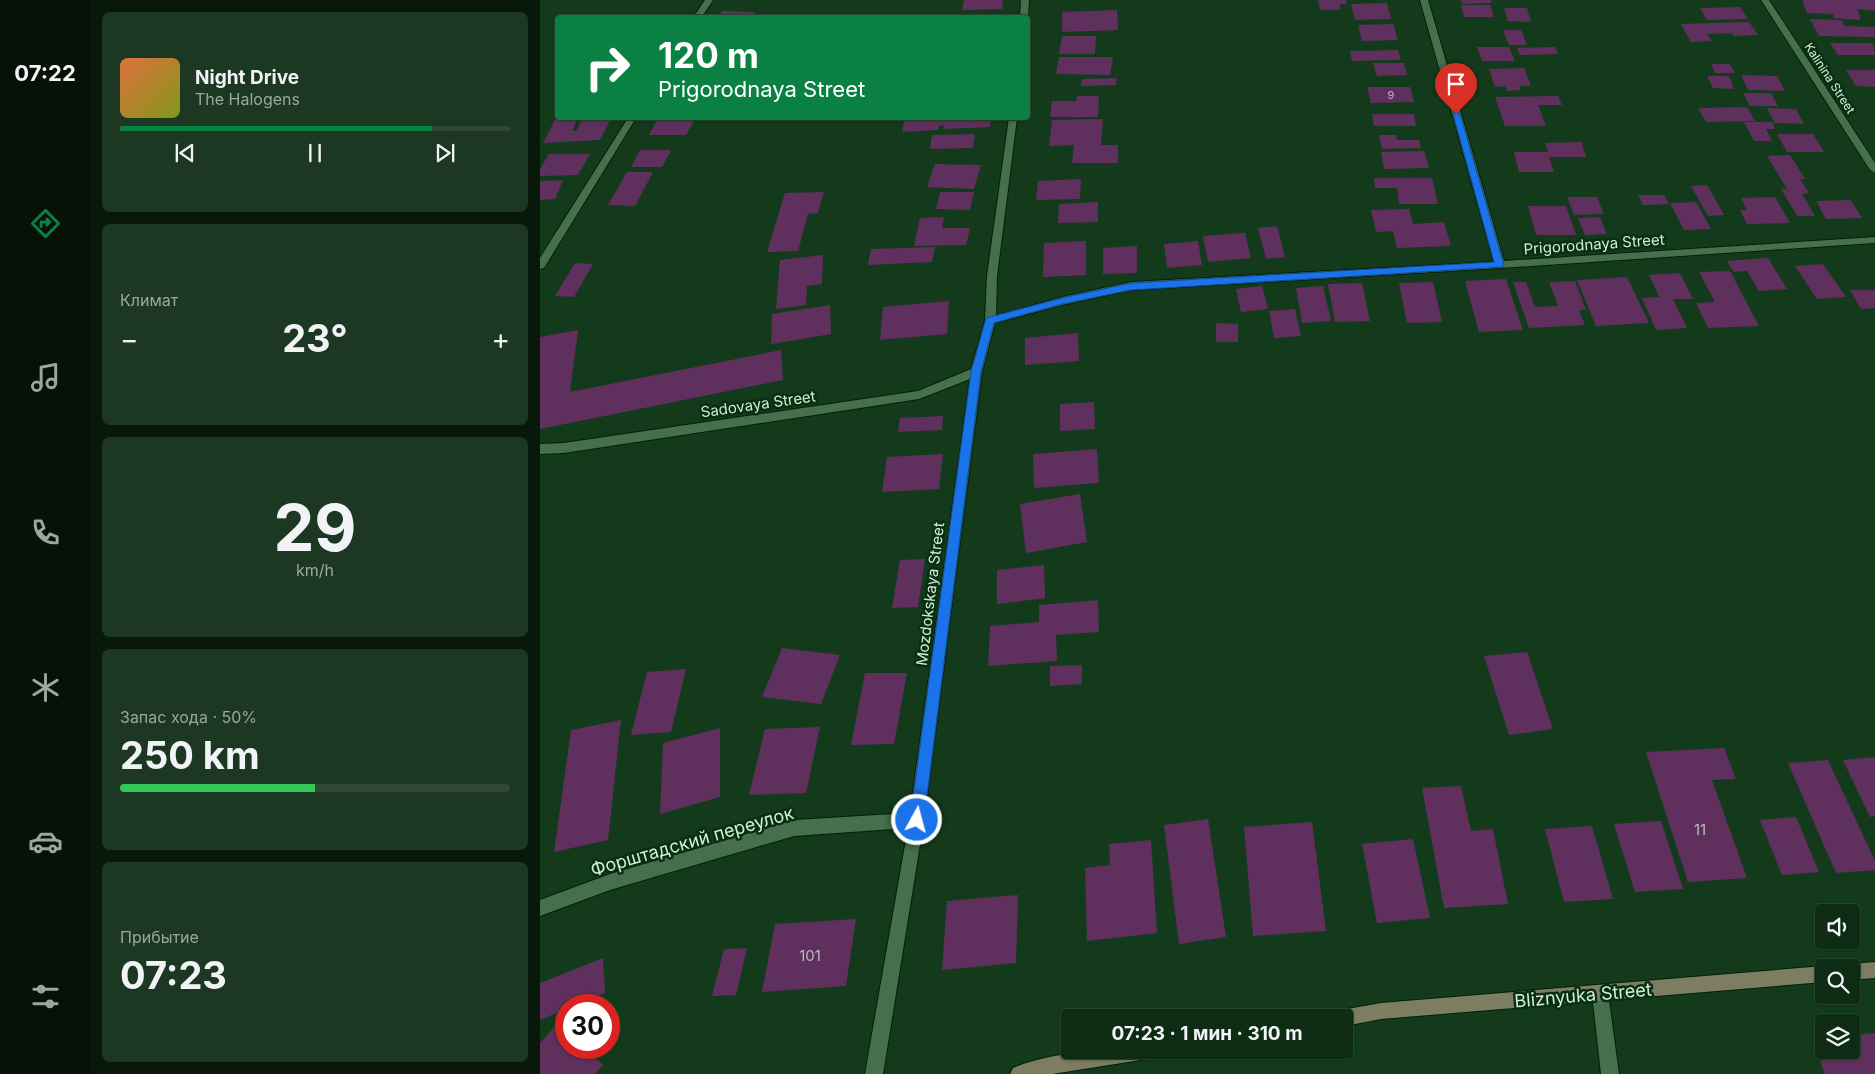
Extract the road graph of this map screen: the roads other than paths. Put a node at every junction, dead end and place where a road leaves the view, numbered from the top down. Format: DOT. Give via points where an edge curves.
graph roads {
  1 [pos="708,0"];
  2 [pos="1025,0"];
  3 [pos="1424,0"];
  4 [pos="1764,0"];
  5 [pos="699,15"];
  6 [pos="1024,15"];
  7 [pos="631,120"];
  8 [pos="1013,120"];
  9 [pos="1875,170"];
  10 [pos="1875,240"];
  11 [pos="1500,265"];
  12 [pos="540,266"];
  13 [pos="990,321"];
  14 [pos="976,372"];
  15 [pos="540,449"];
  16 [pos="917,820"];
  17 [pos="540,908"];
  18 [pos="1875,970"];
  19 [pos="1860,971"];
  20 [pos="1815,975"];
  21 [pos="1600,993"];
  22 [pos="1353,1016"];
  23 [pos="1092,1059"];
  24 [pos="874,1074"];
  25 [pos="1019,1074"];
  26 [pos="1610,1074"];
  1 -- 5 [label="street"];
  2 -- 6 [label="street"];
  3 -- 11 [label="street"];
  4 -- 9 [label="street, Kalinina Street"];
  7 -- 12 [label="street"];
  8 -- 13 [label="street, Mozdokskaya Street" via="992,276"];
  10 -- 11 [label="street, Prigorodnaya Street"];
  11 -- 13 [label="street, Prigorodnaya Street" via="1131,286"];
  13 -- 14 [label="street, Mozdokskaya Street"];
  14 -- 15 [label="street, Sadovaya Street" via="919,395 574,447"];
  14 -- 16 [label="street, Mozdokskaya Street"];
  16 -- 17 [label="street, Форштадский переулок" via="794,828 610,882"];
  16 -- 24 [label="street, Mozdokskaya Street"];
  18 -- 19 [label="street"];
  20 -- 21 [label="street, Bliznyuka Street"];
  21 -- 22 [label="street, Bliznyuka Street"];
  21 -- 26 [label="street"];
  23 -- 25 [label="street"];
}
